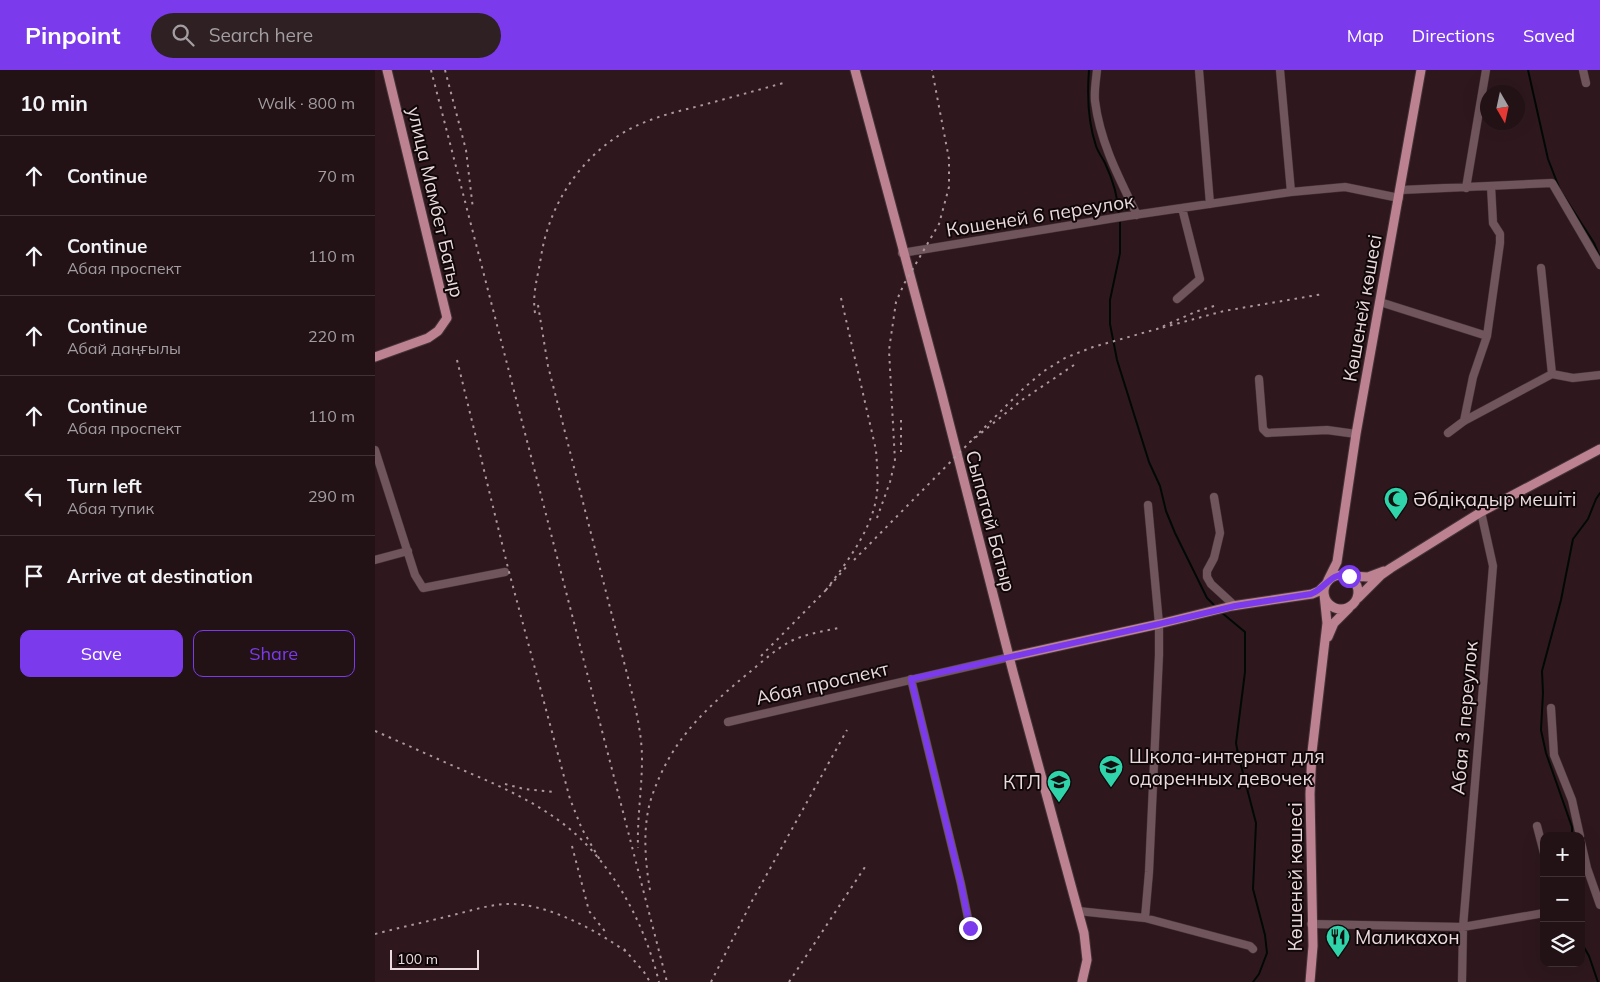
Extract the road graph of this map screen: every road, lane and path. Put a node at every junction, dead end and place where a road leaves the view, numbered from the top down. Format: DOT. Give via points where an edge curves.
graph roads {
  1 [pos="387,70"];
  2 [pos="855,70"];
  3 [pos="1097,70"];
  4 [pos="1199,70"];
  5 [pos="1280,70"];
  6 [pos="1421,70"];
  7 [pos="1485,70"];
  8 [pos="1583,70"];
  9 [pos="1586,83"];
  10 [pos="1491,186"];
  11 [pos="1466,188"];
  12 [pos="1291,192"];
  13 [pos="1400,194"];
  14 [pos="1210,204"];
  15 [pos="1182,208"];
  16 [pos="1137,215"];
  17 [pos="903,253"];
  18 [pos="1600,265"];
  19 [pos="1541,268"];
  20 [pos="1177,299"];
  21 [pos="1380,302"];
  22 [pos="1487,336"];
  23 [pos="375,357"];
  24 [pos="1552,374"];
  25 [pos="1600,375"];
  26 [pos="1259,379"];
  27 [pos="1464,421"];
  28 [pos="1448,433"];
  29 [pos="1356,434"];
  30 [pos="1600,449"];
  31 [pos="375,450"];
  32 [pos="1214,497"];
  33 [pos="1147,505"];
  34 [pos="1481,512"];
  35 [pos="408,551"];
  36 [pos="1338,553"];
  37 [pos="375,560"];
  38 [pos="1391,568"];
  39 [pos="505,572"];
  40 [pos="1348,576"];
  41 [pos="1327,582"];
  42 [pos="1294,597"];
  43 [pos="1358,598"];
  44 [pos="1327,602"];
  45 [pos="1234,606"];
  46 [pos="1351,607"];
  47 [pos="1159,624"];
  48 [pos="1324,652"];
  49 [pos="1010,657"];
  50 [pos="911,679"];
  51 [pos="1551,708"];
  52 [pos="728,722"];
  53 [pos="1537,826"];
  54 [pos="1579,832"];
  55 [pos="1540,838"];
  56 [pos="1585,859"];
  57 [pos="1600,905"];
  58 [pos="1078,911"];
  59 [pos="1540,914"];
  60 [pos="1145,918"];
  61 [pos="1311,924"];
  62 [pos="970,928"];
  63 [pos="1463,928"];
  64 [pos="1253,949"];
  65 [pos="1082,982"];
  66 [pos="1310,982"];
  67 [pos="1462,982"];
  1 -- 23 [label="main road, улица Мамбет Батыр" via="447,318 428,338"];
  2 -- 17 [label="main road, Сыпатай Батыр"];
  3 -- 16 [label="street" via="1095,99 1101,129 1113,166"];
  4 -- 14 [label="street"];
  5 -- 12 [label="street"];
  6 -- 13 [label="main road, Көшеней көшесі"];
  7 -- 11 [label="street"];
  8 -- 9 [label="street"];
  10 -- 11 [label="street, Кошеней 6 переулок"];
  10 -- 18 [label="street, Кошеней 6 переулок" via="1551,183"];
  10 -- 22 [label="street" via="1493,223 1500,234 1500,243"];
  11 -- 13 [label="street, Кошеней 6 переулок"];
  12 -- 13 [label="street, Кошеней 6 переулок" via="1345,188"];
  12 -- 14 [label="street, Кошеней 6 переулок"];
  13 -- 21 [label="main road, Көшеней көшесі"];
  14 -- 15 [label="street, Кошеней 6 переулок"];
  15 -- 16 [label="street, Кошеней 6 переулок"];
  15 -- 20 [label="street" via="1200,279"];
  16 -- 17 [label="street, Кошеней 6 переулок"];
  17 -- 49 [label="main road, Сыпатай Батыр"];
  19 -- 24 [label="street"];
  21 -- 22 [label="street"];
  21 -- 29 [label="main road, Көшеней көшесі"];
  22 -- 27 [label="street" via="1473,377"];
  24 -- 25 [label="street" via="1573,378"];
  24 -- 27 [label="street"];
  26 -- 29 [label="street" via="1263,429 1267,433 1327,430"];
  27 -- 28 [label="street"];
  29 -- 36 [label="main road, Көшеней көшесі"];
  30 -- 34 [label="main road"];
  31 -- 35 [label="street"];
  32 -- 45 [label="street" via="1220,533 1207,577"];
  33 -- 47 [label="street"];
  34 -- 38 [label="main road"];
  34 -- 63 [label="street, Абая 3 переулок" via="1493,566"];
  35 -- 37 [label="street"];
  35 -- 39 [label="street" via="415,576 423,588"];
  36 -- 40 [label="main road" via="1340,565"];
  36 -- 41 [label="main road, Көшеней көшесі" via="1335,568"];
  38 -- 40 [label="main road" via="1368,576"];
  38 -- 43 [label="main road"];
  40 -- 41 [label="main road" via="1337,575"];
  40 -- 43 [label="main road" via="1357,583"];
  41 -- 42 [label="main road" via="1319,591"];
  41 -- 44 [label="main road"];
  42 -- 44 [label="main road"];
  42 -- 45 [label="main road"];
  43 -- 46 [label="main road"];
  44 -- 46 [label="main road" via="1338,609"];
  44 -- 48 [label="main road"];
  45 -- 47 [label="main road"];
  46 -- 48 [label="main road" via="1334,623"];
  47 -- 49 [label="main road"];
  47 -- 60 [label="street"];
  48 -- 61 [label="main road, Көшеней көшесі" via="1312,752"];
  49 -- 50 [label="street, Абая проспект"];
  49 -- 58 [label="main road, Сыпатай Батыр"];
  50 -- 52 [label="street, Абая проспект"];
  50 -- 62 [label="street"];
  51 -- 54 [label="street" via="1554,755 1572,800"];
  53 -- 55 [label="street"];
  56 -- 57 [label="street"];
  58 -- 60 [label="street"];
  58 -- 65 [label="main road, Сыпатай Батыр" via="1087,960"];
  59 -- 63 [label="street"];
  60 -- 64 [label="street"];
  61 -- 63 [label="street"];
  61 -- 66 [label="main road, Көшеней көшесі"];
  63 -- 67 [label="street, Абая 3 переулок"];
}
